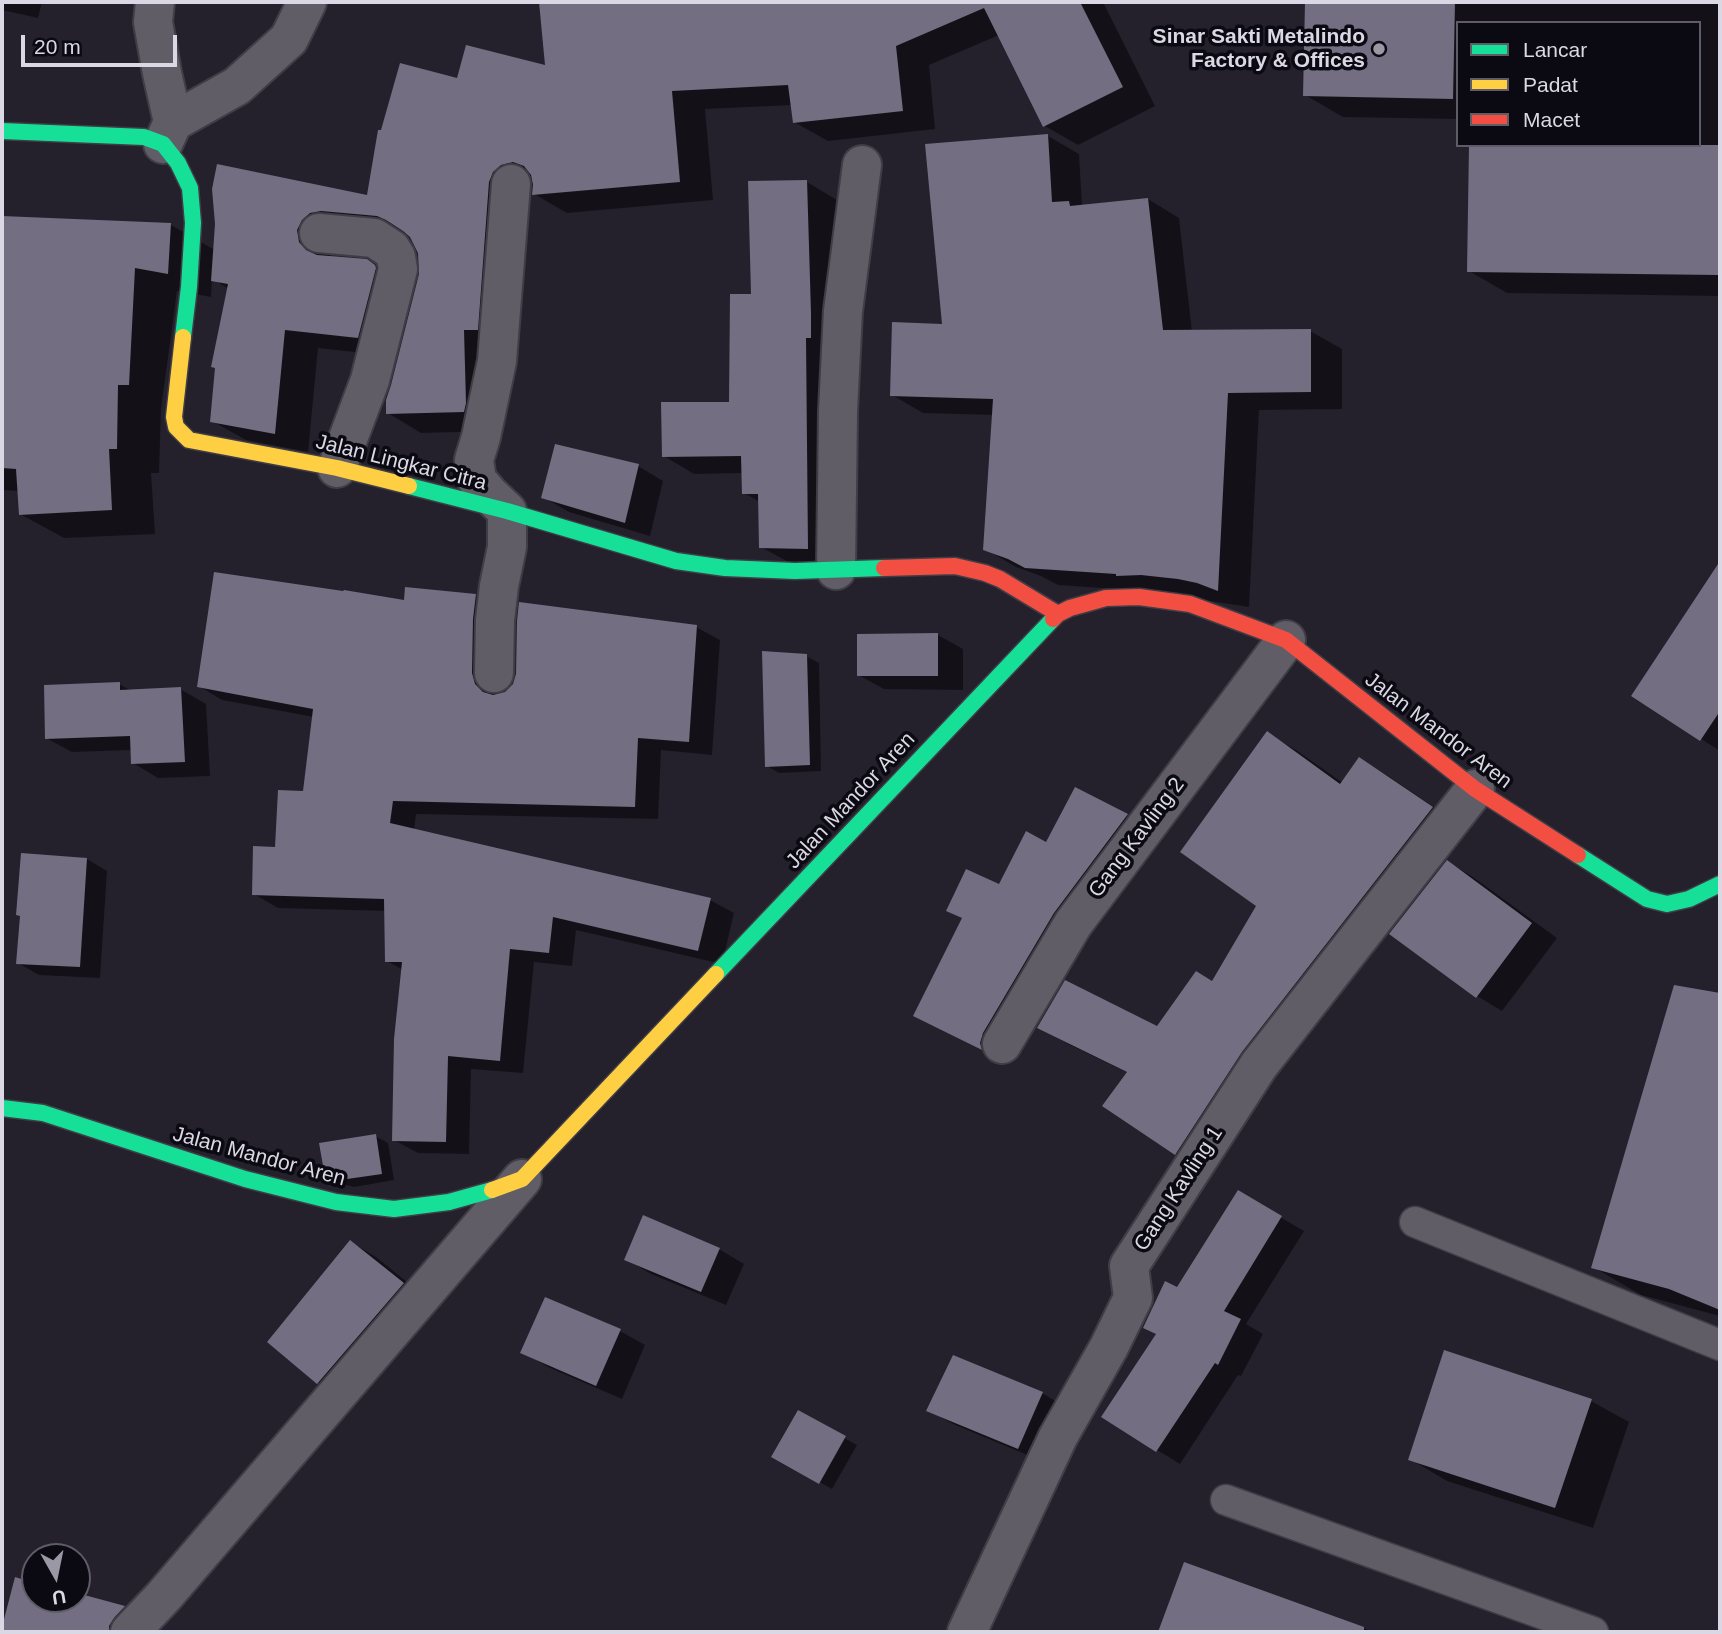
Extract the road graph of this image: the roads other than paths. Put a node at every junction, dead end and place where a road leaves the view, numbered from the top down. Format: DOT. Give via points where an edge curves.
graph roads {
  1 [pos="155,2"];
  2 [pos="307,2"];
  3 [pos="2,131"];
  4 [pos="168,133"];
  5 [pos="862,165"];
  6 [pos="511,184"];
  7 [pos="319,233"];
  8 [pos="337,468"];
  9 [pos="507,511"];
  10 [pos="836,570"];
  11 [pos="1058,614"];
  12 [pos="1286,640"];
  13 [pos="494,673"];
  14 [pos="1475,789"];
  15 [pos="1720,884"];
  16 [pos="1002,1044"];
  17 [pos="2,1108"];
  18 [pos="522,1179"];
  19 [pos="1415,1222"];
  20 [pos="1720,1345"];
  21 [pos="1226,1500"];
  22 [pos="130,1632"];
  23 [pos="967,1632"];
  24 [pos="1593,1632"];
  1 -- 4 [label="street" via="153,22"];
  2 -- 4 [label="street" via="289,39 237,86"];
  3 -- 4 [label="street" via="144,137"];
  4 -- 8 [label="street, Jalan Lingkar Citra" via="190,188 193,223 176,427 189,440"];
  5 -- 10 [label="street" via="843,311"];
  6 -- 9 [label="street" via="497,361 474,460 477,480"];
  7 -- 8 [label="street" via="374,238 391,249 398,269 370,380"];
  8 -- 9 [label="street, Jalan Lingkar Citra"];
  9 -- 10 [label="street, Jalan Lingkar Citra" via="676,561 746,569"];
  9 -- 13 [label="street"];
  10 -- 11 [label="street, Jalan Lingkar Citra" via="955,566 1000,579"];
  11 -- 12 [label="street, Jalan Mandor Aren" via="1106,598 1164,599 1190,604"];
  11 -- 18 [label="street, Jalan Mandor Aren"];
  12 -- 14 [label="street, Jalan Mandor Aren"];
  12 -- 16 [label="street, Gang Kavling 2" via="1073,924"];
  14 -- 15 [label="street, Jalan Mandor Aren" via="1647,899 1667,904"];
  14 -- 23 [label="street, Gang Kavling 1" via="1259,1065 1129,1266 1133,1298 1058,1437"];
  17 -- 18 [label="street, Jalan Mandor Aren" via="43,1113 245,1179 336,1202 394,1209 449,1202"];
  18 -- 22 [label="street"];
  19 -- 20 [label="lane"];
  21 -- 24 [label="lane"];
}
